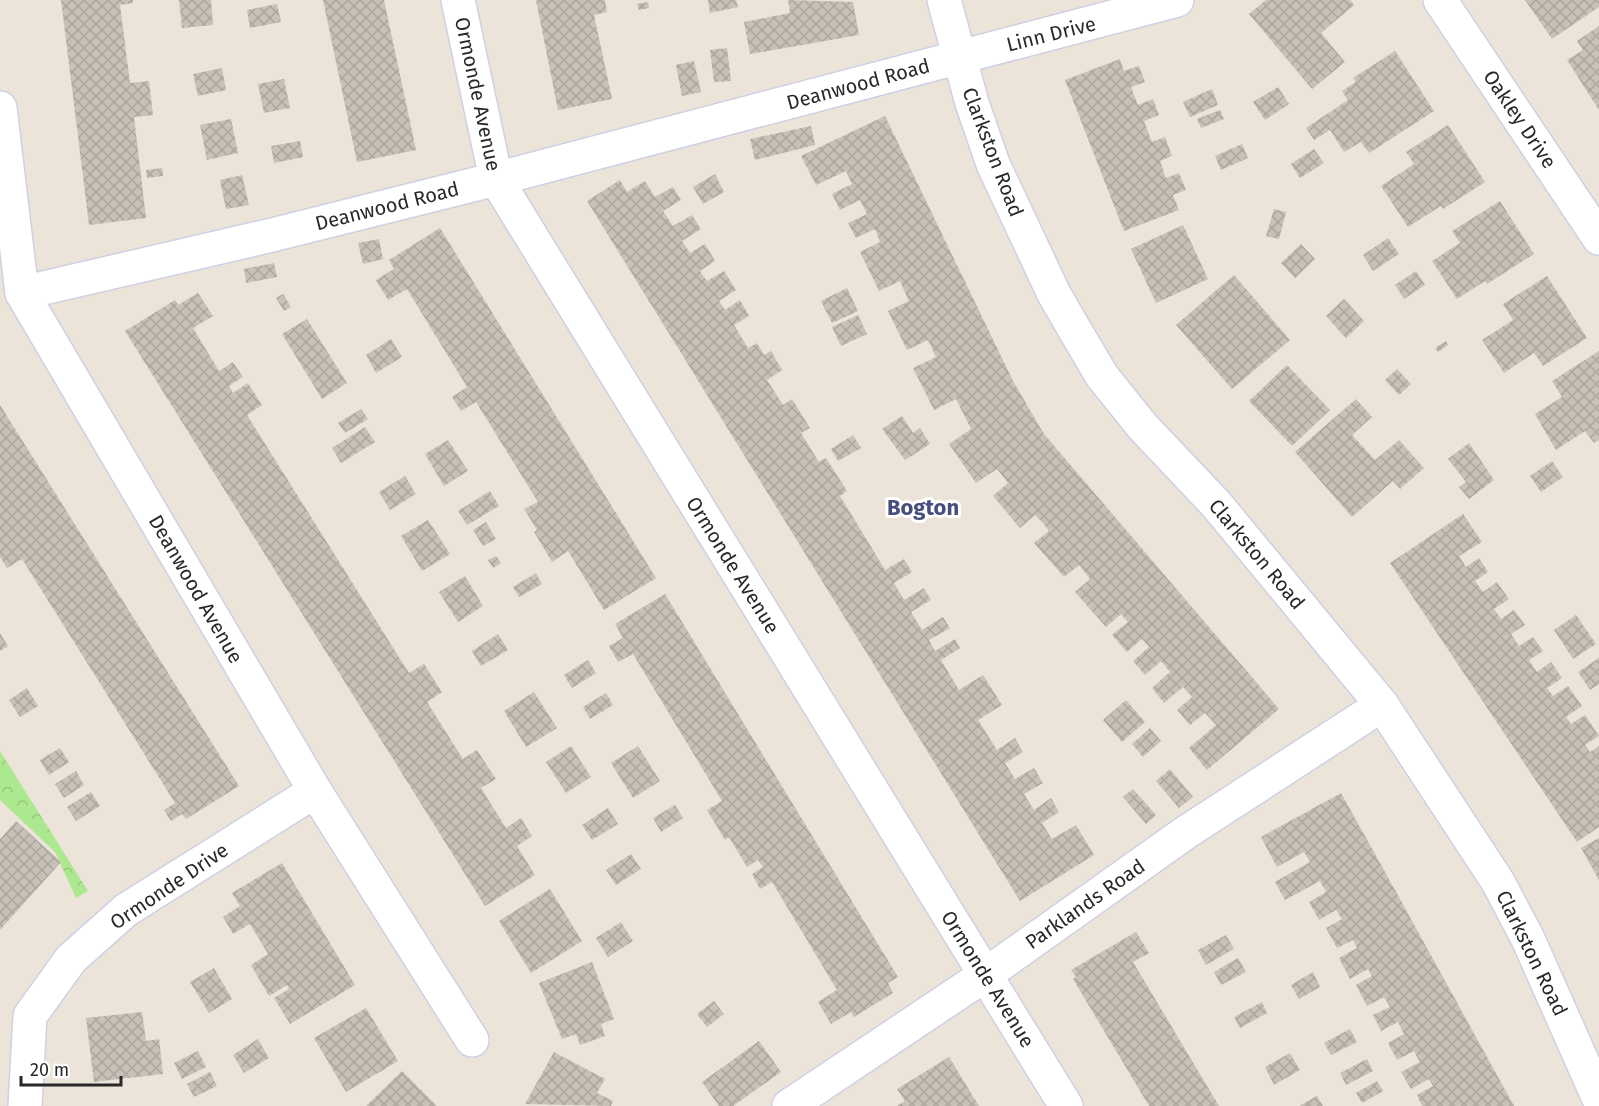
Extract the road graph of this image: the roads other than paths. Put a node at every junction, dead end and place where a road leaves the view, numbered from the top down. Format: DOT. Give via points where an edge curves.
graph roads {
  1 [pos="458,0"];
  2 [pos="944,0"];
  3 [pos="1178,0"];
  4 [pos="1440,0"];
  5 [pos="959,58"];
  6 [pos="0,108"];
  7 [pos="496,179"];
  8 [pos="1599,238"];
  9 [pos="22,293"];
  10 [pos="1382,705"];
  11 [pos="315,790"];
  12 [pos="985,975"];
  13 [pos="472,1040"];
  14 [pos="1599,1099"];
  15 [pos="25,1106"];
  16 [pos="789,1106"];
  17 [pos="1066,1106"];
  1 -- 7 [label="street, Ormonde Avenue"];
  2 -- 5 [label="street, Clarkston Road"];
  3 -- 5 [label="street, Linn Drive"];
  4 -- 8 [label="street, Oakley Drive"];
  5 -- 7 [label="street, Deanwood Road"];
  5 -- 10 [label="street, Clarkston Road" via="993,164 1054,294 1102,376 1143,427 1216,504"];
  6 -- 9 [label="street, Deanwood Avenue"];
  7 -- 9 [label="street, Deanwood Road"];
  7 -- 12 [label="street, Ormonde Avenue"];
  9 -- 11 [label="street, Deanwood Avenue"];
  10 -- 12 [label="street, Parklands Road" via="1185,832"];
  10 -- 14 [label="street, Clarkston Road" via="1498,882 1528,939"];
  11 -- 13 [label="street, Deanwood Avenue"];
  11 -- 15 [label="street, Ormonde Drive" via="126,910 71,959 30,1016"];
  12 -- 16 [label="street, Parklands Road"];
  12 -- 17 [label="street, Ormonde Avenue"];
}
